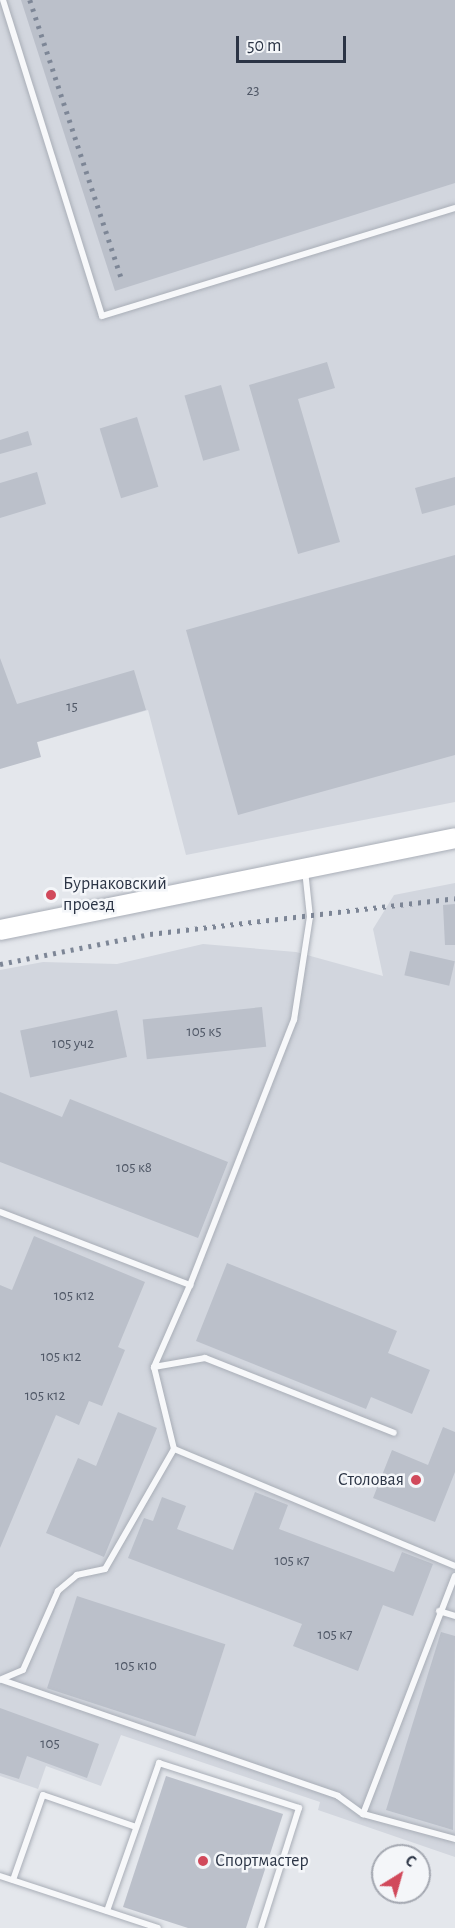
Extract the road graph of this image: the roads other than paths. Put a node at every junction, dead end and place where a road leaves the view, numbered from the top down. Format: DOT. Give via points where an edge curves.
graph roads {
  1 [pos="3,0"];
  2 [pos="455,208"];
  3 [pos="455,838"];
  4 [pos="305,867"];
  5 [pos="0,930"];
  6 [pos="1,1211"];
  7 [pos="190,1285"];
  8 [pos="154,1367"];
  9 [pos="394,1433"];
  10 [pos="174,1449"];
  11 [pos="455,1566"];
  12 [pos="455,1576"];
  13 [pos="439,1611"];
  14 [pos="455,1616"];
  15 [pos="1,1680"];
  16 [pos="363,1814"];
  17 [pos="136,1827"];
  18 [pos="455,1839"];
  19 [pos="0,1876"];
  20 [pos="13,1880"];
  21 [pos="107,1911"];
  22 [pos="158,1928"];
  23 [pos="261,1928"];
  1 -- 2 [label="lane" via="102,316"];
  3 -- 4 [label="main road"];
  4 -- 5 [label="main road"];
  4 -- 7 [label="lane" via="310,917 294,1020"];
  6 -- 7 [label="lane"];
  7 -- 8 [label="lane"];
  8 -- 9 [label="lane" via="205,1358"];
  8 -- 10 [label="lane"];
  10 -- 11 [label="lane"];
  10 -- 15 [label="lane" via="105,1569 77,1575 58,1591 23,1670"];
  12 -- 13 [label="lane"];
  13 -- 14 [label="lane"];
  13 -- 16 [label="lane"];
  15 -- 16 [label="lane" via="338,1796"];
  16 -- 18 [label="lane"];
  17 -- 20 [label="lane" via="43,1795"];
  17 -- 21 [label="lane"];
  17 -- 23 [label="lane" via="159,1763 299,1808"];
  19 -- 20 [label="lane"];
  20 -- 21 [label="lane"];
  21 -- 22 [label="lane"];
}
